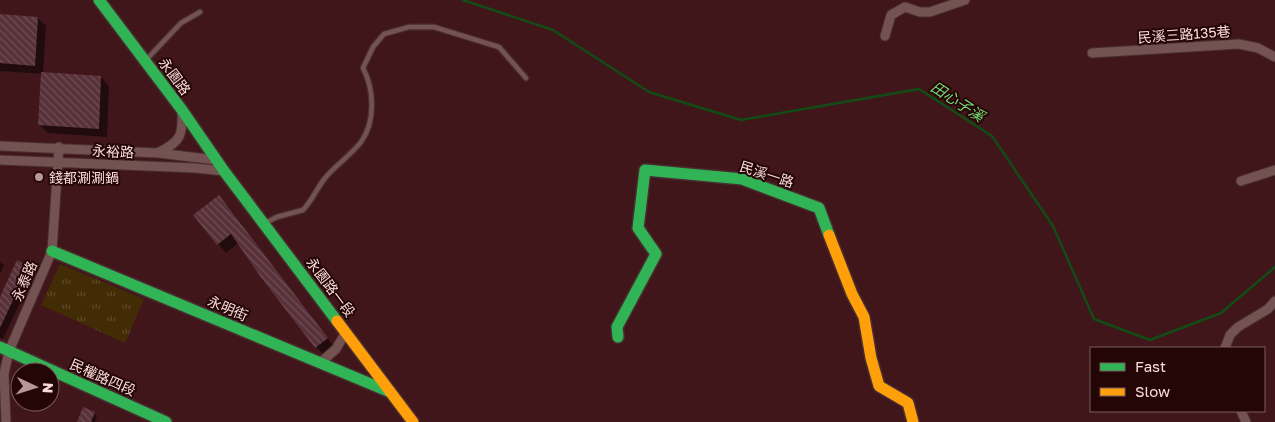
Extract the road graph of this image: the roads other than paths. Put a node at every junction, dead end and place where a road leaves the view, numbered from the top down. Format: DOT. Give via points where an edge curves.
graph roads {
  1 [pos="99,0"];
  2 [pos="965,0"];
  3 [pos="200,12"];
  4 [pos="885,36"];
  5 [pos="1092,54"];
  6 [pos="1275,57"];
  7 [pos="145,61"];
  8 [pos="526,78"];
  9 [pos="182,110"];
  10 [pos="0,146"];
  11 [pos="59,147"];
  12 [pos="158,153"];
  13 [pos="0,160"];
  14 [pos="216,160"];
  15 [pos="58,162"];
  16 [pos="1275,170"];
  17 [pos="224,171"];
  18 [pos="1241,181"];
  19 [pos="264,224"];
  20 [pos="52,251"];
  21 [pos="1275,300"];
  22 [pos="346,332"];
  23 [pos="618,336"];
  24 [pos="1225,347"];
  25 [pos="4,349"];
  26 [pos="320,363"];
  27 [pos="392,393"];
  28 [pos="6,422"];
  29 [pos="166,422"];
  30 [pos="413,422"];
  31 [pos="913,422"];
  1 -- 7 [label="street, 永園路"];
  2 -- 4 [label="street" via="930,12 905,7 891,15"];
  3 -- 7 [label="lane" via="181,23"];
  5 -- 6 [label="street, 民溪三路135巷" via="1239,44 1258,48"];
  7 -- 9 [label="street, 永園路"];
  8 -- 19 [label="lane" via="498,47 434,26 409,27 384,34 362,68 371,94 372,114 361,142 325,178 303,210"];
  9 -- 12 [label="street" via="181,136 173,146"];
  9 -- 14 [label="street, 永園路"];
  10 -- 11 [label="street, 永裕路"];
  11 -- 12 [label="street, 永裕路"];
  11 -- 15 [label="street, 永泰路"];
  12 -- 14 [label="street, 永裕路"];
  13 -- 15 [label="street, 永裕路"];
  14 -- 17 [label="street, 永園路"];
  15 -- 17 [label="street, 永裕路"];
  15 -- 20 [label="street, 永泰路"];
  16 -- 18 [label="street"];
  17 -- 19 [label="street, 永園路一段"];
  19 -- 22 [label="street, 永園路一段"];
  20 -- 25 [label="street, 永泰路"];
  20 -- 26 [label="street, 永明街"];
  21 -- 24 [label="street" via="1268,309 1238,327"];
  22 -- 26 [label="street" via="336,349"];
  22 -- 27 [label="street, 永園路一段"];
  23 -- 31 [label="street, 民溪一路" via="617,327 656,254 638,228 645,170 742,179 820,208 852,294 864,317 879,386 908,403"];
  25 -- 28 [label="street, 永泰路"];
  25 -- 29 [label="street, 民權路四段"];
  26 -- 27 [label="street, 永明街"];
  27 -- 30 [label="street, 永園路一段"];
}
